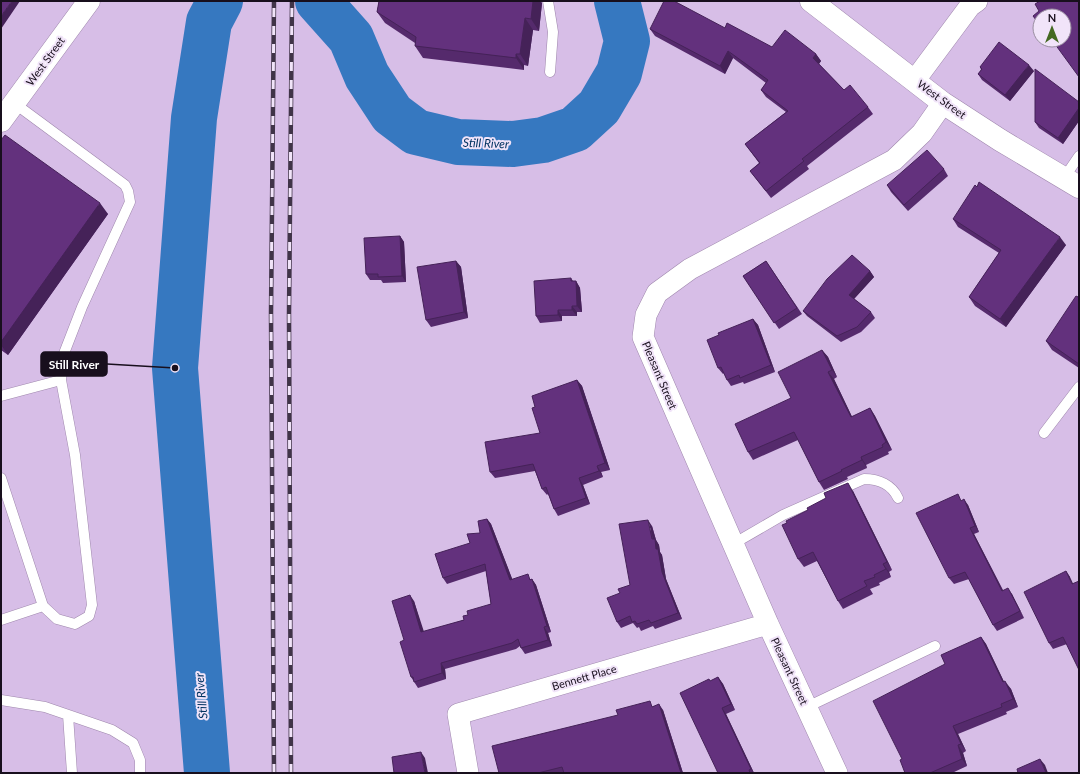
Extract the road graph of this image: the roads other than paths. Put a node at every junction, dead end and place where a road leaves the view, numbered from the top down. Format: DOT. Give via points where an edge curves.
graph roads {
  1 [pos="89,1"];
  2 [pos="548,1"];
  3 [pos="811,1"];
  4 [pos="977,1"];
  5 [pos="550,72"];
  6 [pos="915,80"];
  7 [pos="14,103"];
  8 [pos="943,103"];
  9 [pos="1,120"];
  10 [pos="1079,156"];
  11 [pos="1071,183"];
  12 [pos="61,380"];
  13 [pos="1079,386"];
  14 [pos="1,396"];
  15 [pos="1044,433"];
  16 [pos="1,478"];
  17 [pos="898,498"];
  18 [pos="734,544"];
  19 [pos="43,606"];
  20 [pos="1,620"];
  21 [pos="768,624"];
  22 [pos="935,646"];
  23 [pos="1,700"];
  24 [pos="807,707"];
  25 [pos="68,715"];
  26 [pos="72,773"];
  27 [pos="140,773"];
  28 [pos="468,773"];
  29 [pos="837,773"];
  1 -- 7 [label="main road, West Street"];
  2 -- 5 [label="lane" via="553,32"];
  3 -- 6 [label="main road, West Street"];
  4 -- 6 [label="street" via="970,6"];
  6 -- 8 [label="main road, West Street"];
  7 -- 9 [label="main road, West Street"];
  7 -- 12 [label="lane" via="125,185 129,196 130,202 82,307 63,356"];
  8 -- 11 [label="main road, West Street"];
  8 -- 18 [label="street, Pleasant Street" via="922,133 894,160 690,269 657,293 646,315 643,336"];
  10 -- 11 [label="lane"];
  12 -- 14 [label="lane"];
  12 -- 19 [label="lane" via="75,455 92,605 88,616 76,624 57,619"];
  13 -- 15 [label="lane"];
  16 -- 19 [label="lane"];
  17 -- 18 [label="lane" via="894,489 875,479 864,479 783,515"];
  18 -- 21 [label="street, Pleasant Street"];
  19 -- 20 [label="lane"];
  21 -- 24 [label="street, Pleasant Street"];
  21 -- 28 [label="street, Bennett Place" via="458,714"];
  22 -- 24 [label="lane"];
  23 -- 25 [label="lane" via="45,707"];
  24 -- 29 [label="street, Pleasant Street"];
  25 -- 26 [label="lane"];
  25 -- 27 [label="lane" via="112,730 133,744 140,760"];
}
